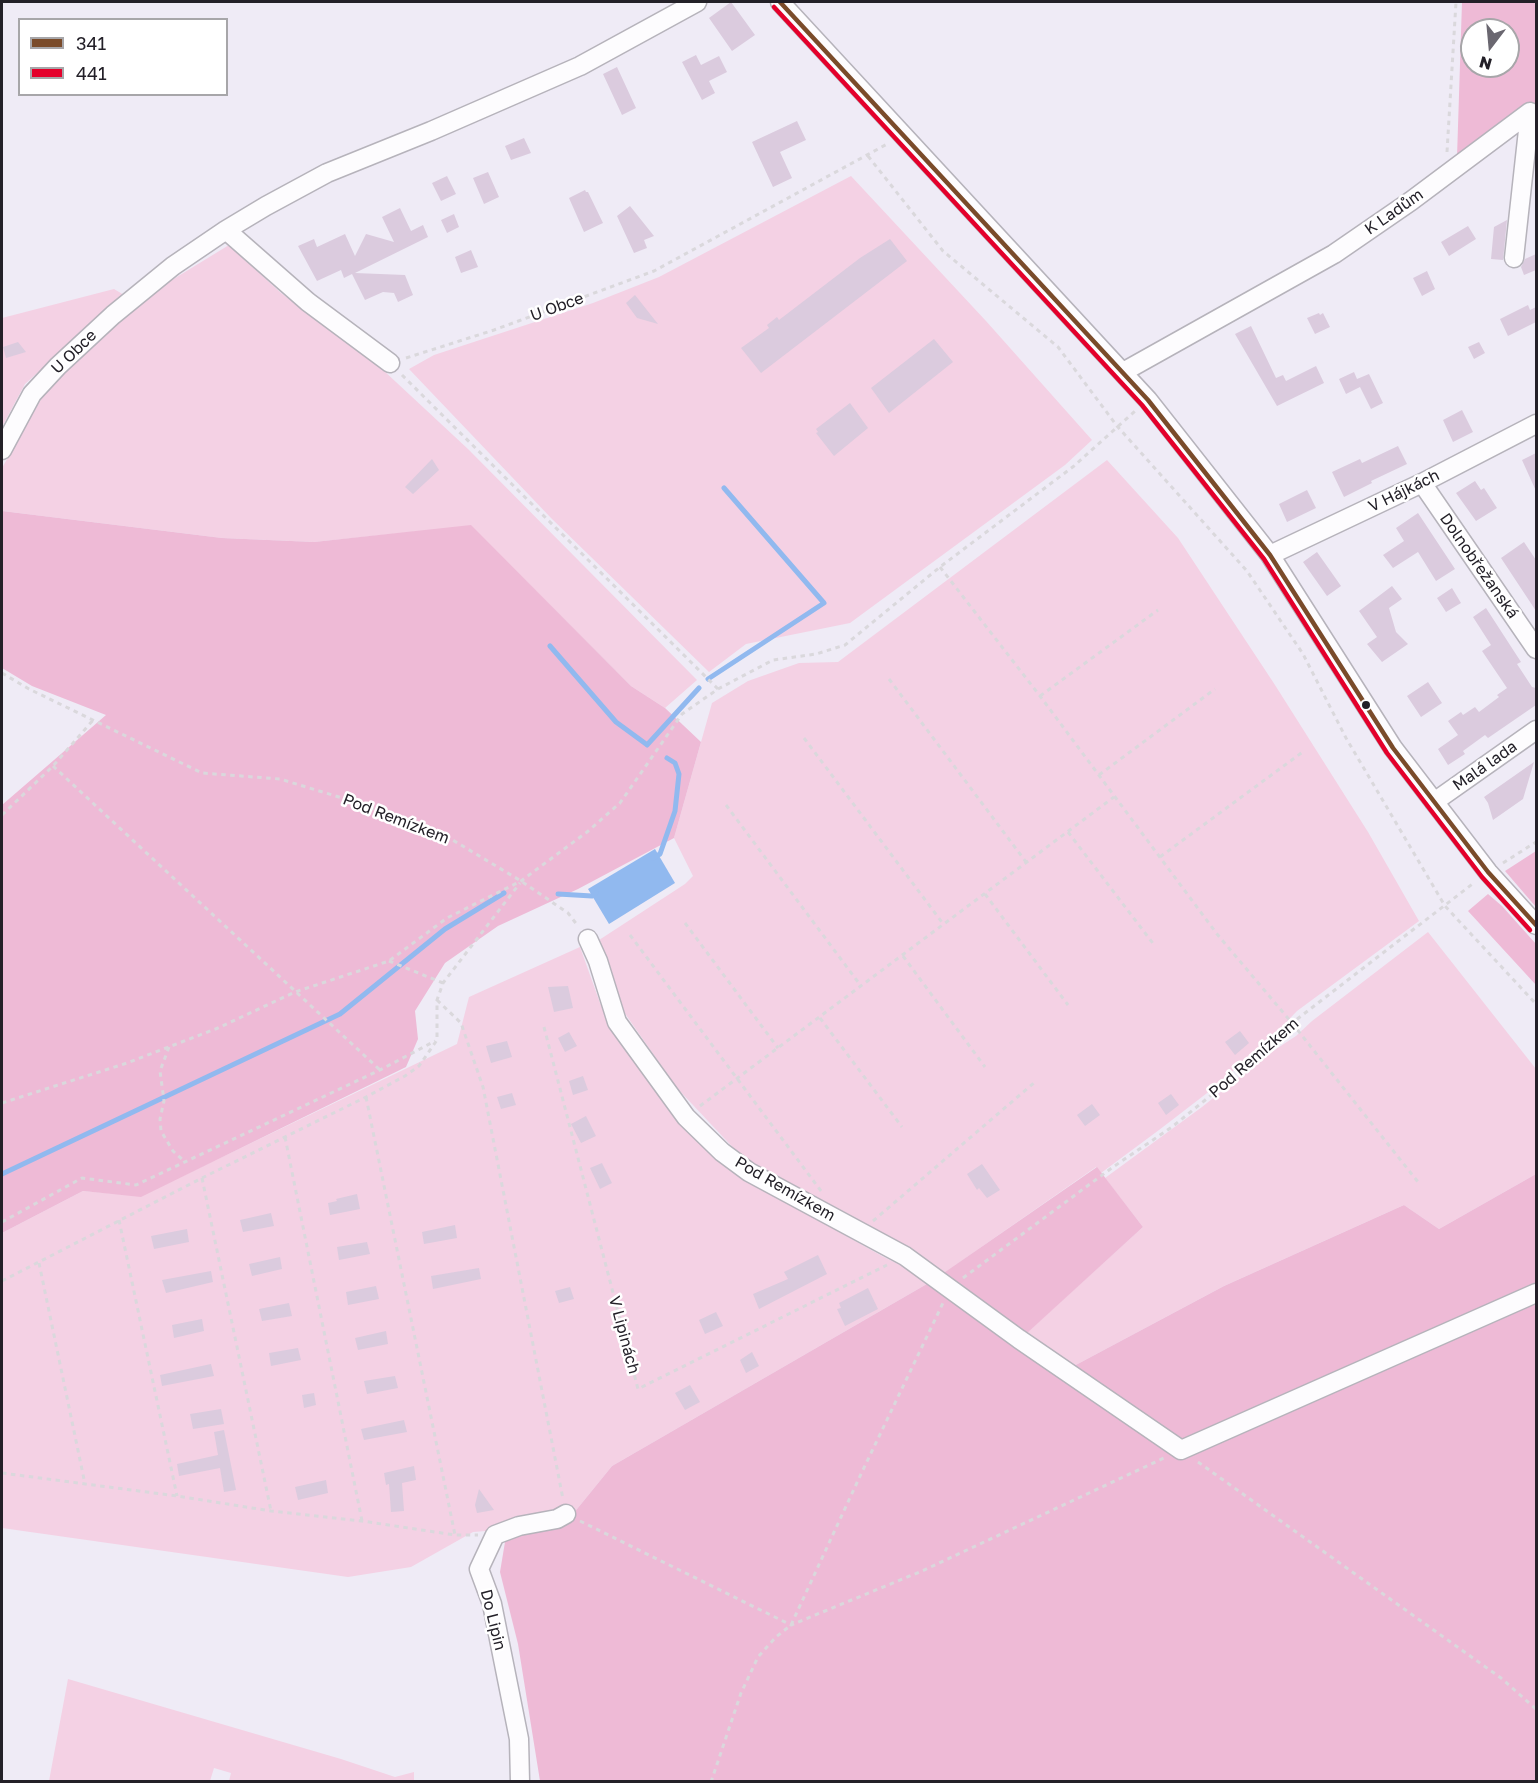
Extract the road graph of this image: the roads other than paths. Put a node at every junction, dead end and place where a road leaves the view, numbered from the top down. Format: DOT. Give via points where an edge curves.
graph roads {
  1 [pos="697,2"];
  2 [pos="780,2"];
  3 [pos="226,230"];
  4 [pos="1514,258"];
  5 [pos="390,363"];
  6 [pos="1123,372"];
  7 [pos="1536,424"];
  8 [pos="2,450"];
  9 [pos="1422,483"];
  10 [pos="1270,555"];
  11 [pos="1536,649"];
  12 [pos="1536,730"];
  13 [pos="1434,802"];
  14 [pos="1536,925"];
  15 [pos="588,939"];
  16 [pos="1536,1293"];
  17 [pos="566,1514"];
  18 [pos="520,1782"];
  1 -- 3 [label="street, U Obce" via="579,66 327,173"];
  2 -- 6 [label="street"];
  3 -- 5 [label="street" via="308,302"];
  3 -- 8 [label="street, U Obce" via="173,266 58,366 32,394"];
  4 -- 6 [label="street, K Ladům" via="1530,112 1334,254"];
  6 -- 10 [label="street"];
  7 -- 9 [label="street, V Hájkách"];
  9 -- 10 [label="street, V Hájkách"];
  9 -- 11 [label="street, Dolnobřežanská"];
  10 -- 13 [label="street" via="1393,748"];
  12 -- 13 [label="street, Malá lada"];
  13 -- 14 [label="street" via="1488,872"];
  15 -- 16 [label="street, Pod Remízkem" via="617,1022 686,1117 722,1152 749,1172 905,1256 1180,1450"];
  17 -- 18 [label="street, Do Lipin" via="495,1535 479,1569 492,1604 519,1739"];
}
